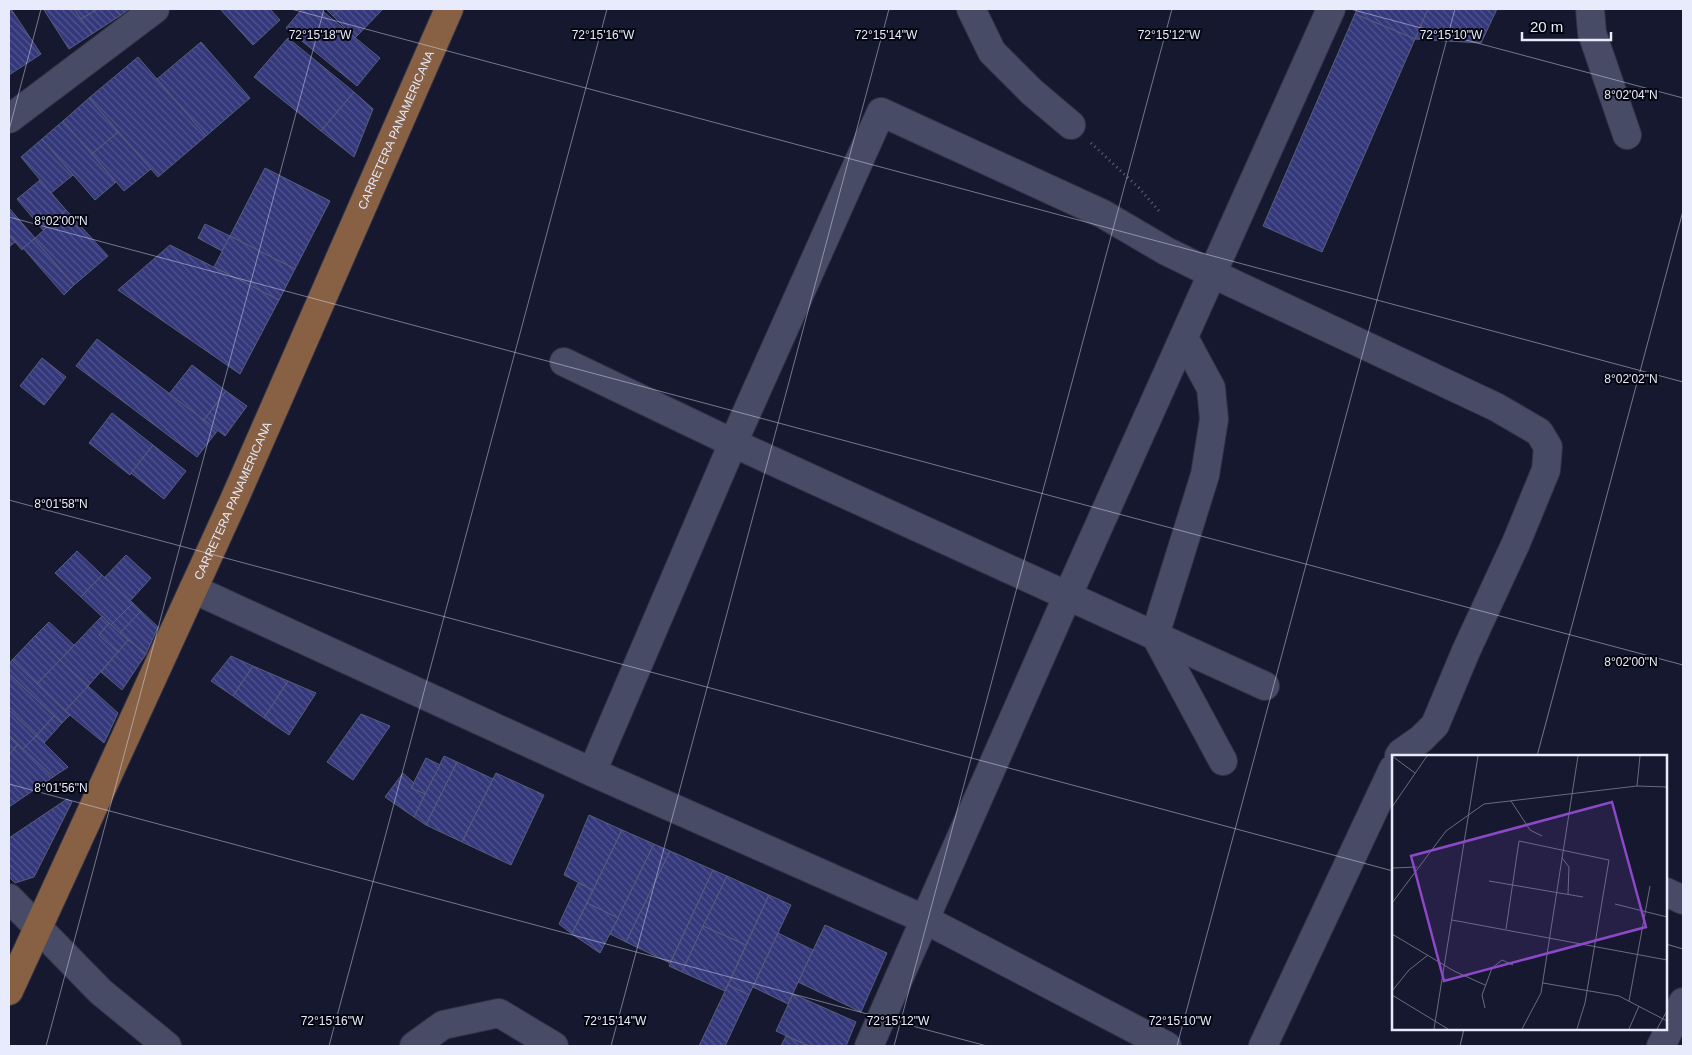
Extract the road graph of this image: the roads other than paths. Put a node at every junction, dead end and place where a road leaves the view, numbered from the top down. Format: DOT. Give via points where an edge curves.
graph roads {
  1 [pos="155,9"];
  2 [pos="449,9"];
  3 [pos="971,9"];
  4 [pos="1331,9"];
  5 [pos="1590,9"];
  6 [pos="15,108"];
  7 [pos="1071,125"];
  8 [pos="1627,135"];
  9 [pos="1212,274"];
  10 [pos="1184,338"];
  11 [pos="564,362"];
  12 [pos="733,443"];
  13 [pos="193,589"];
  14 [pos="1067,597"];
  15 [pos="1154,635"];
  16 [pos="1265,686"];
  17 [pos="1400,755"];
  18 [pos="1223,761"];
  19 [pos="1392,771"];
  20 [pos="592,772"];
  21 [pos="1667,892"];
  22 [pos="9,898"];
  23 [pos="1683,900"];
  24 [pos="924,919"];
  25 [pos="38,926"];
  26 [pos="9,990"];
  27 [pos="1683,1002"];
  28 [pos="167,1046"];
  29 [pos="414,1046"];
  30 [pos="554,1046"];
  31 [pos="869,1046"];
  32 [pos="1167,1046"];
  33 [pos="1263,1046"];
  34 [pos="1661,1046"];
  1 -- 6 [label="street"];
  2 -- 13 [label="main road, CARRETERA PANAMERICANA"];
  3 -- 7 [label="street" via="992,52"];
  4 -- 9 [label="street"];
  5 -- 8 [label="street" via="1592,34"];
  9 -- 10 [label="street"];
  9 -- 12 [label="street" via="1103,214 881,112"];
  9 -- 17 [label="street" via="1496,406 1539,432 1548,447 1546,470 1435,725"];
  10 -- 14 [label="street"];
  10 -- 15 [label="street" via="1210,388 1214,419 1205,475"];
  11 -- 12 [label="street"];
  12 -- 14 [label="street"];
  12 -- 20 [label="street"];
  13 -- 20 [label="street"];
  13 -- 25 [label="main road, CARRETERA PANAMERICANA"];
  14 -- 15 [label="street"];
  14 -- 24 [label="street"];
  15 -- 16 [label="street"];
  15 -- 18 [label="street"];
  19 -- 33 [label="street"];
  20 -- 24 [label="street"];
  21 -- 23 [label="street"];
  22 -- 25 [label="street"];
  24 -- 31 [label="street"];
  24 -- 32 [label="street"];
  25 -- 26 [label="main road, CARRETERA PANAMERICANA"];
  25 -- 28 [label="street" via="101,992"];
  27 -- 34 [label="street"];
  29 -- 30 [label="street" via="442,1025 499,1013"];
}
